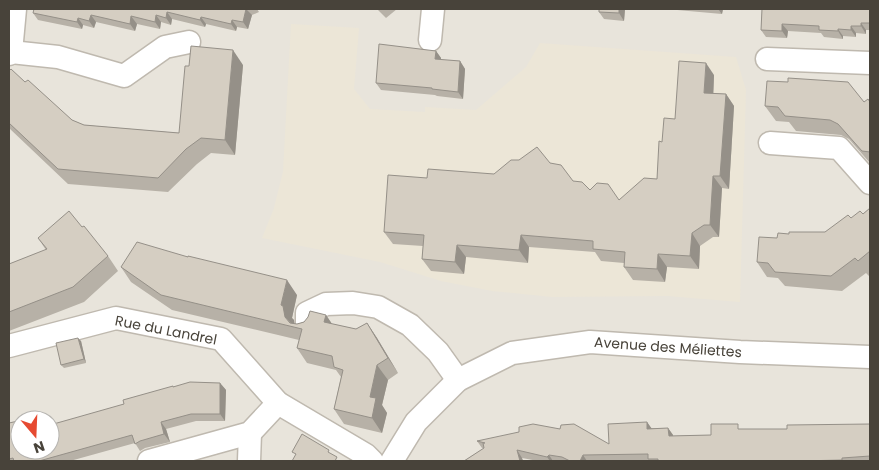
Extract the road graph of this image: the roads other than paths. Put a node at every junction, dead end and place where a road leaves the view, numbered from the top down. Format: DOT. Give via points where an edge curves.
graph roads {
  1 [pos="15,9"];
  2 [pos="433,9"];
  3 [pos="430,40"];
  4 [pos="189,42"];
  5 [pos="10,53"];
  6 [pos="767,59"];
  7 [pos="870,63"];
  8 [pos="770,143"];
  9 [pos="870,183"];
  10 [pos="307,326"];
  11 [pos="9,346"];
  12 [pos="870,357"];
  13 [pos="458,380"];
  14 [pos="278,403"];
  15 [pos="250,433"];
  16 [pos="149,461"];
  17 [pos="249,461"];
  18 [pos="372,461"];
  19 [pos="392,461"];
  1 -- 5 [label="street"];
  2 -- 3 [label="street"];
  4 -- 5 [label="street" via="164,47 124,76 58,57"];
  6 -- 7 [label="street"];
  8 -- 9 [label="street" via="839,148"];
  10 -- 13 [label="street" via="308,313 326,304 353,303 378,307 410,325 438,352"];
  11 -- 14 [label="street, Rue du Landrel" via="116,318 221,339"];
  12 -- 13 [label="street, Avenue des Méliettes" via="590,342 512,353"];
  13 -- 19 [label="street, Avenue des Méliettes" via="416,422"];
  14 -- 15 [label="street"];
  14 -- 18 [label="street, Rue du Landrel"];
  15 -- 16 [label="street"];
  15 -- 17 [label="street"];
}
